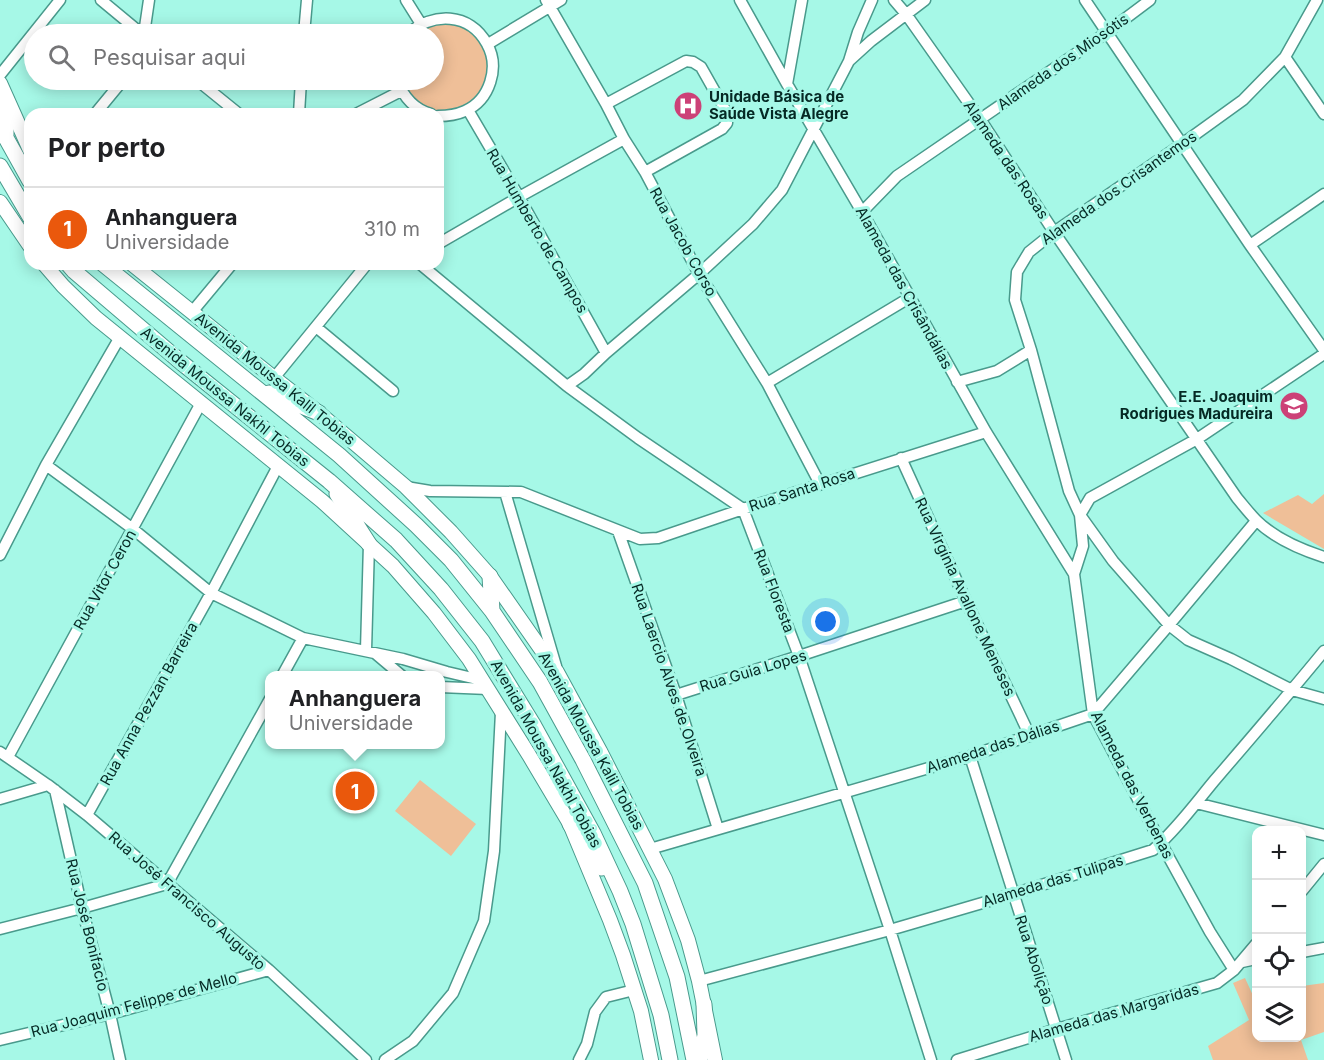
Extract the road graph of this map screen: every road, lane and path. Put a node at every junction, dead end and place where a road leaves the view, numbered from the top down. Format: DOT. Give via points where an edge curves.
graph roads {
  1 [pos="60,0"];
  2 [pos="101,0"];
  3 [pos="149,0"];
  4 [pos="307,0"];
  5 [pos="406,0"];
  6 [pos="561,0"];
  7 [pos="740,0"];
  8 [pos="802,0"];
  9 [pos="872,0"];
  10 [pos="894,0"];
  11 [pos="925,0"];
  12 [pos="1085,0"];
  13 [pos="1150,0"];
  14 [pos="1317,0"];
  15 [pos="547,3"];
  16 [pos="906,14"];
  17 [pos="41,24"];
  18 [pos="131,24"];
  19 [pos="145,24"];
  20 [pos="305,24"];
  21 [pos="421,24"];
  22 [pos="858,32"];
  23 [pos="1106,33"];
  24 [pos="872,41"];
  25 [pos="488,44"];
  26 [pos="24,45"];
  27 [pos="1285,57"];
  28 [pos="849,61"];
  29 [pos="0,75"];
  30 [pos="0,83"];
  31 [pos="787,84"];
  32 [pos="114,90"];
  33 [pos="209,90"];
  34 [pos="300,90"];
  35 [pos="401,91"];
  36 [pos="6,99"];
  37 [pos="606,104"];
  38 [pos="99,108"];
  39 [pos="229,108"];
  40 [pos="299,108"];
  41 [pos="368,108"];
  42 [pos="418,108"];
  43 [pos="468,110"];
  44 [pos="1324,114"];
  45 [pos="444,116"];
  46 [pos="980,119"];
  47 [pos="0,123"];
  48 [pos="813,130"];
  49 [pos="24,137"];
  50 [pos="6,138"];
  51 [pos="624,139"];
  52 [pos="1182,144"];
  53 [pos="0,166"];
  54 [pos="24,170"];
  55 [pos="645,172"];
  56 [pos="1324,194"];
  57 [pos="519,197"];
  58 [pos="0,202"];
  59 [pos="24,207"];
  60 [pos="862,212"];
  61 [pos="1054,232"];
  62 [pos="24,237"];
  63 [pos="444,241"];
  64 [pos="1250,245"];
  65 [pos="49,270"];
  66 [pos="73,270"];
  67 [pos="110,270"];
  68 [pos="140,270"];
  69 [pos="227,270"];
  70 [pos="362,270"];
  71 [pos="427,270"];
  72 [pos="699,274"];
  73 [pos="909,298"];
  74 [pos="192,312"];
  75 [pos="173,321"];
  76 [pos="316,327"];
  77 [pos="120,338"];
  78 [pos="154,339"];
  79 [pos="200,343"];
  80 [pos="1031,350"];
  81 [pos="1324,352"];
  82 [pos="606,353"];
  83 [pos="182,363"];
  84 [pos="274,378"];
  85 [pos="957,382"];
  86 [pos="767,383"];
  87 [pos="567,386"];
  88 [pos="257,388"];
  89 [pos="393,391"];
  90 [pos="201,404"];
  91 [pos="319,413"];
  92 [pos="986,432"];
  93 [pos="1197,439"];
  94 [pos="901,458"];
  95 [pos="46,465"];
  96 [pos="278,466"];
  97 [pos="329,481"];
  98 [pos="820,484"];
  99 [pos="406,487"];
  100 [pos="505,492"];
  101 [pos="743,508"];
  102 [pos="1080,515"];
  103 [pos="1256,521"];
  104 [pos="133,529"];
  105 [pos="618,531"];
  106 [pos="369,544"];
  107 [pos="0,555"];
  108 [pos="1324,557"];
  109 [pos="1074,574"];
  110 [pos="490,576"];
  111 [pos="211,593"];
  112 [pos="966,601"];
  113 [pos="492,610"];
  114 [pos="1169,625"];
  115 [pos="303,638"];
  116 [pos="370,651"];
  117 [pos="1324,651"];
  118 [pos="799,656"];
  119 [pos="284,671"];
  120 [pos="397,671"];
  121 [pos="439,671"];
  122 [pos="557,672"];
  123 [pos="445,673"];
  124 [pos="484,684"];
  125 [pos="445,687"];
  126 [pos="1292,690"];
  127 [pos="676,694"];
  128 [pos="1324,699"];
  129 [pos="265,708"];
  130 [pos="501,712"];
  131 [pos="1093,714"];
  132 [pos="1030,735"];
  133 [pos="4,754"];
  134 [pos="970,756"];
  135 [pos="52,788"];
  136 [pos="844,794"];
  137 [pos="0,800"];
  138 [pos="1196,803"];
  139 [pos="87,815"];
  140 [pos="570,824"];
  141 [pos="718,830"];
  142 [pos="1324,835"];
  143 [pos="1161,843"];
  144 [pos="650,849"];
  145 [pos="1324,864"];
  146 [pos="167,884"];
  147 [pos="1306,886"];
  148 [pos="620,891"];
  149 [pos="1013,894"];
  150 [pos="81,908"];
  151 [pos="0,929"];
  152 [pos="890,930"];
  153 [pos="1324,948"];
  154 [pos="1252,950"];
  155 [pos="1306,951"];
  156 [pos="1252,961"];
  157 [pos="1238,966"];
  158 [pos="268,970"];
  159 [pos="699,981"];
  160 [pos="634,990"];
  161 [pos="704,1004"];
  162 [pos="110,1014"];
  163 [pos="1057,1029"];
  164 [pos="0,1040"];
  165 [pos="120,1060"];
  166 [pos="366,1060"];
  167 [pos="385,1060"];
  168 [pos="579,1060"];
  169 [pos="651,1060"];
  170 [pos="670,1060"];
  171 [pos="694,1060"];
  172 [pos="700,1060"];
  173 [pos="715,1060"];
  174 [pos="932,1060"];
  175 [pos="957,1060"];
  176 [pos="1066,1060"];
  1 -- 17 [label="street"];
  2 -- 18 [label="street"];
  3 -- 19 [label="street"];
  4 -- 20 [label="street"];
  5 -- 21 [label="street"];
  6 -- 15 [label="street"];
  7 -- 31 [label="street, Alameda das Crisândálias"];
  8 -- 31 [label="street"];
  9 -- 22 [label="street"];
  10 -- 16 [label="street, Alameda das Rosas"];
  11 -- 16 [label="street"];
  12 -- 23 [label="street"];
  13 -- 23 [label="street, Alameda dos Miosótis"];
  14 -- 27 [label="street, Alameda dos Crisantemos"];
  15 -- 25 [label="street"];
  15 -- 37 [label="street, Rua Jacob Corso"];
  16 -- 24 [label="street"];
  16 -- 46 [label="street, Alameda das Rosas"];
  21 -- 25 [label="street" via="451,18 466,23"];
  22 -- 24 [label="street"];
  22 -- 28 [label="street"];
  23 -- 46 [label="street, Alameda dos Miosótis"];
  23 -- 52 [label="street"];
  24 -- 28 [label="street"];
  25 -- 43 [label="street" via="493,58 489,88"];
  26 -- 29 [label="street"];
  27 -- 44 [label="street"];
  27 -- 52 [label="street, Alameda dos Crisantemos" via="1243,100"];
  28 -- 48 [label="street"];
  30 -- 36 [label="street"];
  31 -- 48 [label="street, Alameda das Crisândálias"];
  32 -- 38 [label="street"];
  33 -- 39 [label="street"];
  34 -- 40 [label="street"];
  35 -- 41 [label="street"];
  35 -- 42 [label="street"];
  36 -- 49 [label="street"];
  36 -- 50 [label="main road"];
  37 -- 51 [label="street, Rua Jacob Corso"];
  37 -- 55 [label="street" via="686,61 701,68 728,113 722,129"];
  43 -- 45 [label="street"];
  43 -- 57 [label="street, Rua Humberto de Campos"];
  46 -- 60 [label="street, Alameda dos Miosótis" via="897,176"];
  46 -- 61 [label="street, Alameda das Rosas"];
  47 -- 50 [label="main road"];
  48 -- 60 [label="street, Alameda das Crisândálias"];
  48 -- 72 [label="street" via="782,190 753,224"];
  50 -- 54 [label="main road"];
  51 -- 55 [label="street, Rua Jacob Corso"];
  51 -- 57 [label="street"];
  52 -- 61 [label="street, Alameda dos Crisantemos"];
  52 -- 64 [label="street"];
  53 -- 59 [label="main road"];
  55 -- 72 [label="street, Rua Jacob Corso"];
  56 -- 64 [label="street"];
  57 -- 63 [label="street"];
  57 -- 82 [label="street, Rua Humberto de Campos"];
  58 -- 62 [label="street"];
  60 -- 73 [label="street, Alameda das Crisândálias"];
  61 -- 80 [label="street, Alameda dos Crisantemos" via="1029,252 1017,272 1015,300"];
  61 -- 93 [label="street, Alameda das Rosas"];
  64 -- 81 [label="street"];
  65 -- 77 [label="street"];
  66 -- 78 [label="main road, Avenida Moussa Nakhl Tobias"];
  67 -- 75 [label="main road, Avenida Moussa Nakhl Tobias"];
  68 -- 74 [label="street, Avenida Moussa Kalil Tobias"];
  69 -- 74 [label="street"];
  70 -- 76 [label="street"];
  71 -- 87 [label="street"];
  72 -- 82 [label="street"];
  72 -- 86 [label="street, Rua Jacob Corso"];
  73 -- 85 [label="street, Alameda das Crisândálias"];
  73 -- 86 [label="street"];
  74 -- 84 [label="street, Avenida Moussa Kalil Tobias"];
  75 -- 78 [label="main road" via="170,332"];
  75 -- 79 [label="main road, Avenida Moussa Nakhl Tobias"];
  76 -- 84 [label="street"];
  76 -- 89 [label="street"];
  77 -- 90 [label="street"];
  77 -- 95 [label="street"];
  78 -- 83 [label="main road, Avenida Moussa Nakhl Tobias"];
  79 -- 83 [label="main road" via="186,345"];
  79 -- 88 [label="main road, Avenida Moussa Nakhl Tobias"];
  80 -- 85 [label="street" via="997,371"];
  80 -- 102 [label="street, Alameda dos Crisantemos" via="1069,491"];
  81 -- 93 [label="street"];
  82 -- 87 [label="street"];
  83 -- 97 [label="main road, Avenida Moussa Nakhl Tobias"];
  84 -- 91 [label="street, Avenida Moussa Kalil Tobias"];
  85 -- 92 [label="street, Alameda das Crisândálias"];
  86 -- 98 [label="street, Rua Jacob Corso"];
  87 -- 101 [label="street"];
  88 -- 91 [label="main road"];
  88 -- 113 [label="main road, Avenida Moussa Nakhl Tobias" via="416,525 452,560"];
  90 -- 96 [label="street"];
  90 -- 104 [label="street, Rua Vitor Ceron"];
  91 -- 99 [label="street, Avenida Moussa Kalil Tobias"];
  92 -- 94 [label="street, Rua Santa Rosa"];
  92 -- 109 [label="street, Alameda das Crisândálias"];
  93 -- 102 [label="street" via="1090,498"];
  93 -- 103 [label="street, Alameda das Rosas"];
  94 -- 98 [label="street, Rua Santa Rosa"];
  94 -- 112 [label="street, Rua Virgínia Avallone Meneses"];
  95 -- 104 [label="street"];
  95 -- 107 [label="street"];
  96 -- 106 [label="street"];
  96 -- 111 [label="street, Rua Anna Pezzan Barreira"];
  97 -- 106 [label="main road"];
  97 -- 148 [label="main road, Avenida Moussa Nakhl Tobias" via="396,540 482,641 544,744"];
  98 -- 101 [label="street, Rua Santa Rosa"];
  99 -- 100 [label="street, Rua Santa Rosa"];
  99 -- 110 [label="street, Avenida Moussa Kalil Tobias"];
  100 -- 105 [label="street, Rua Santa Rosa" via="521,492"];
  100 -- 122 [label="street"];
  101 -- 105 [label="street, Rua Santa Rosa" via="658,538 640,539"];
  101 -- 118 [label="street, Rua Floresta"];
  102 -- 109 [label="street, Alameda das Verbenas" via="1083,546"];
  102 -- 114 [label="street" via="1113,561"];
  103 -- 108 [label="street, Alameda das Rosas" via="1281,539"];
  103 -- 114 [label="street"];
  104 -- 111 [label="street"];
  104 -- 133 [label="street, Rua Vitor Ceron"];
  105 -- 127 [label="street, Rua Laercio Alves de Olveira"];
  106 -- 116 [label="street"];
  106 -- 124 [label="street" via="434,613"];
  109 -- 131 [label="street, Alameda das Verbenas"];
  110 -- 113 [label="main road"];
  110 -- 122 [label="street, Avenida Moussa Kalil Tobias"];
  111 -- 115 [label="street"];
  111 -- 139 [label="street, Rua Anna Pezzan Barreira"];
  112 -- 118 [label="street, Rua Guia Lopes"];
  112 -- 132 [label="street, Rua Virgínia Avallone Meneses"];
  113 -- 171 [label="main road, Avenida Moussa Nakhl Tobias" via="540,682 645,883 677,976"];
  114 -- 126 [label="street" via="1188,640"];
  114 -- 131 [label="street"];
  115 -- 116 [label="street"];
  115 -- 119 [label="street"];
  116 -- 120 [label="street"];
  116 -- 121 [label="street"];
  117 -- 126 [label="street, Alameda das Tulipas"];
  118 -- 127 [label="street, Rua Guia Lopes"];
  118 -- 136 [label="street, Rua Floresta"];
  122 -- 144 [label="street, Avenida Moussa Kalil Tobias"];
  123 -- 124 [label="street"];
  124 -- 125 [label="street"];
  124 -- 130 [label="street"];
  126 -- 128 [label="street"];
  126 -- 138 [label="street, Alameda das Tulipas"];
  127 -- 141 [label="street, Rua Laercio Alves de Olveira"];
  129 -- 146 [label="street"];
  130 -- 140 [label="street"];
  130 -- 167 [label="street" via="494,851 484,921 453,993 413,1041"];
  131 -- 132 [label="street, Alameda das Dálias"];
  131 -- 143 [label="street, Alameda das Verbenas"];
  132 -- 134 [label="street, Alameda das Dálias"];
  133 -- 135 [label="street, Rua José Francisco Augusto"];
  134 -- 136 [label="street, Alameda das Dálias"];
  134 -- 149 [label="street, Rua Abolição"];
  135 -- 137 [label="street"];
  135 -- 139 [label="street, Rua José Francisco Augusto"];
  135 -- 150 [label="street, Rua José Bonifacio"];
  136 -- 141 [label="street, Alameda das Dálias"];
  136 -- 152 [label="street, Rua Floresta"];
  138 -- 142 [label="street"];
  138 -- 143 [label="street, Alameda das Tulipas"];
  139 -- 146 [label="street, Rua José Francisco Augusto"];
  140 -- 148 [label="main road"];
  140 -- 160 [label="street"];
  141 -- 144 [label="street, Alameda das Dálias"];
  143 -- 149 [label="street, Alameda das Tulipas" via="1153,850"];
  143 -- 157 [label="street, Alameda das Verbenas" via="1210,932"];
  144 -- 159 [label="street, Avenida Moussa Kalil Tobias" via="688,940"];
  145 -- 147 [label="street"];
  146 -- 150 [label="street"];
  146 -- 158 [label="street, Rua José Francisco Augusto"];
  148 -- 170 [label="main road, Avenida Moussa Nakhl Tobias" via="661,1016"];
  149 -- 152 [label="street, Alameda das Tulipas"];
  149 -- 163 [label="street, Rua Abolição"];
  150 -- 151 [label="street"];
  150 -- 162 [label="street, Rua José Bonifacio"];
  152 -- 159 [label="street, Alameda das Tulipas"];
  152 -- 174 [label="street, Rua Floresta"];
  153 -- 155 [label="street"];
  154 -- 157 [label="street, Alameda das Margaridas"];
  156 -- 157 [label="street"];
  157 -- 163 [label="street, Alameda das Margaridas" via="1216,983"];
  158 -- 162 [label="street, Rua Joaquim Felippe de Mello"];
  158 -- 166 [label="street, Rua José Francisco Augusto"];
  159 -- 161 [label="street, Avenida Moussa Kalil Tobias"];
  160 -- 168 [label="street" via="606,997 595,1012"];
  160 -- 169 [label="street"];
  161 -- 172 [label="main road" via="705,1035"];
  161 -- 173 [label="street, Avenida Moussa Kalil Tobias"];
  162 -- 164 [label="street, Rua Joaquim Felippe de Mello"];
  162 -- 165 [label="street, Rua José Bonifacio"];
  163 -- 175 [label="street, Alameda das Margaridas"];
  163 -- 176 [label="street, Rua Abolição"];
}
